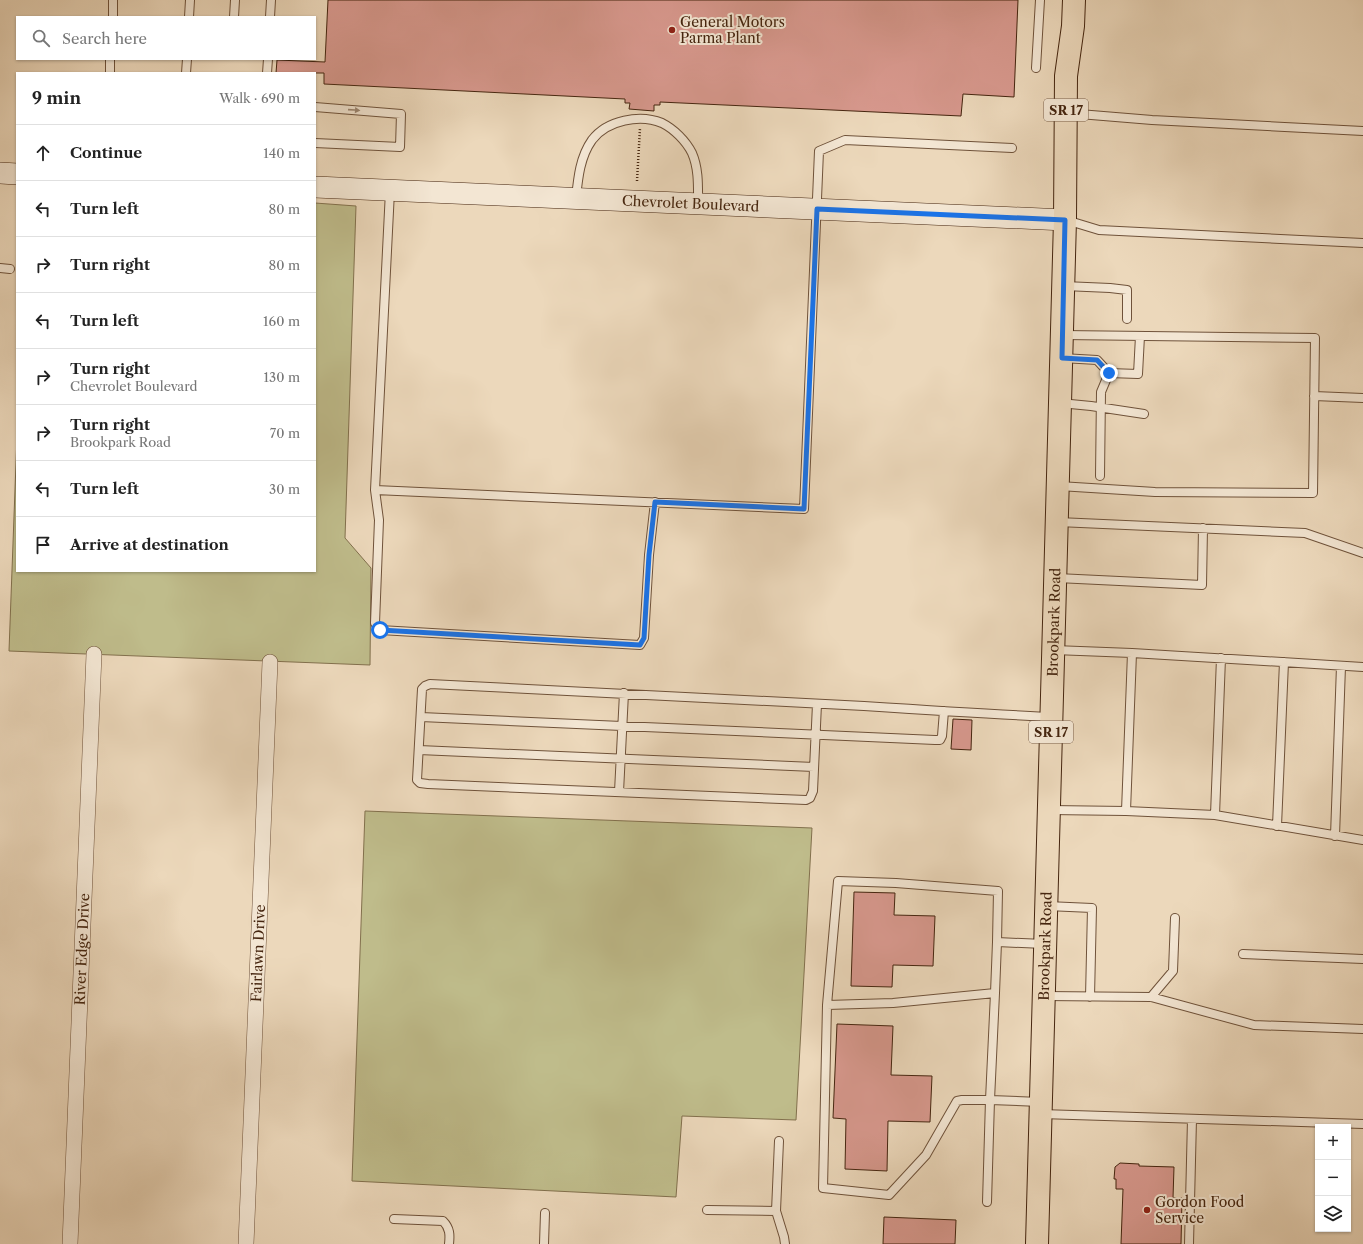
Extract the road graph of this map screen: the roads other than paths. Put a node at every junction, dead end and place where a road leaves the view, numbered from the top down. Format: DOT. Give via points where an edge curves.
graph roads {
  1 [pos="113,0"];
  2 [pos="190,0"];
  3 [pos="235,0"];
  4 [pos="271,0"];
  5 [pos="1040,0"];
  6 [pos="1074,0"];
  7 [pos="113,16"];
  8 [pos="189,16"];
  9 [pos="234,16"];
  10 [pos="270,16"];
  11 [pos="110,60"];
  12 [pos="187,60"];
  13 [pos="268,60"];
  14 [pos="1036,68"];
  15 [pos="110,72"];
  16 [pos="186,72"];
  17 [pos="267,72"];
  18 [pos="316,108"];
  19 [pos="1066,113"];
  20 [pos="1363,131"];
  21 [pos="316,142"];
  22 [pos="1012,148"];
  23 [pos="0,173"];
  24 [pos="16,174"];
  25 [pos="316,187"];
  26 [pos="390,190"];
  27 [pos="575,198"];
  28 [pos="698,204"];
  29 [pos="817,209"];
  30 [pos="1065,220"];
  31 [pos="1363,243"];
  32 [pos="0,268"];
  33 [pos="10,269"];
  34 [pos="1064,286"];
  35 [pos="1127,319"];
  36 [pos="1062,335"];
  37 [pos="1140,336"];
  38 [pos="1062,358"];
  39 [pos="1109,373"];
  40 [pos="1314,396"];
  41 [pos="1363,398"];
  42 [pos="1060,403"];
  43 [pos="1101,408"];
  44 [pos="1144,414"];
  45 [pos="1100,476"];
  46 [pos="1058,486"];
  47 [pos="375,490"];
  48 [pos="655,502"];
  49 [pos="1057,522"];
  50 [pos="1203,528"];
  51 [pos="1363,553"];
  52 [pos="1055,578"];
  53 [pos="1054,650"];
  54 [pos="1132,653"];
  55 [pos="94,654"];
  56 [pos="1221,658"];
  57 [pos="270,662"];
  58 [pos="1284,662"];
  59 [pos="1341,666"];
  60 [pos="1363,667"];
  61 [pos="624,693"];
  62 [pos="817,704"];
  63 [pos="944,712"];
  64 [pos="421,717"];
  65 [pos="1052,717"];
  66 [pos="623,726"];
  67 [pos="816,735"];
  68 [pos="419,750"];
  69 [pos="620,760"];
  70 [pos="814,767"];
  71 [pos="619,792"];
  72 [pos="1049,810"];
  73 [pos="1126,811"];
  74 [pos="1215,815"];
  75 [pos="1277,826"];
  76 [pos="1335,836"];
  77 [pos="1363,840"];
  78 [pos="1046,906"];
  79 [pos="1175,918"];
  80 [pos="998,942"];
  81 [pos="1045,944"];
  82 [pos="1243,954"];
  83 [pos="1363,959"];
  84 [pos="995,993"];
  85 [pos="1044,996"];
  86 [pos="1090,997"];
  87 [pos="1151,998"];
  88 [pos="827,1005"];
  89 [pos="1363,1029"];
  90 [pos="990,1100"];
  91 [pos="1041,1108"];
  92 [pos="1192,1119"];
  93 [pos="1363,1124"];
  94 [pos="778,1141"];
  95 [pos="987,1202"];
  96 [pos="707,1210"];
  97 [pos="776,1211"];
  98 [pos="545,1213"];
  99 [pos="394,1219"];
  100 [pos="70,1244"];
  101 [pos="246,1244"];
  102 [pos="449,1244"];
  103 [pos="544,1244"];
  104 [pos="785,1244"];
  105 [pos="1037,1244"];
  106 [pos="1189,1244"];
  1 -- 7 [label="lane"];
  2 -- 8 [label="lane"];
  3 -- 9 [label="lane"];
  4 -- 10 [label="lane"];
  5 -- 14 [label="lane"];
  6 -- 19 [label="main road, Brookpark Road / SR 17" via="1066,76"];
  11 -- 15 [label="lane"];
  12 -- 16 [label="lane"];
  13 -- 17 [label="lane"];
  18 -- 21 [label="lane, one-way" via="401,114 400,147"];
  19 -- 20 [label="lane"];
  19 -- 30 [label="main road, Brookpark Road / SR 17"];
  22 -- 29 [label="lane" via="845,140 819,151"];
  23 -- 24 [label="main road"];
  25 -- 26 [label="main road, Chevrolet Boulevard"];
  26 -- 27 [label="main road, Chevrolet Boulevard"];
  26 -- 47 [label="lane"];
  27 -- 28 [label="main road, Chevrolet Boulevard"];
  27 -- 28 [label="lane" via="580,166 592,139 613,124 640,119 652,120 671,128 692,152 698,174"];
  28 -- 29 [label="main road, Chevrolet Boulevard"];
  29 -- 30 [label="main road, Chevrolet Boulevard"];
  29 -- 48 [label="lane" via="804,509"];
  30 -- 31 [label="lane" via="1099,230"];
  30 -- 34 [label="main road, Brookpark Road / SR 17"];
  32 -- 33 [label="lane"];
  34 -- 35 [label="lane" via="1126,290"];
  34 -- 36 [label="main road, Brookpark Road / SR 17"];
  36 -- 37 [label="lane"];
  36 -- 38 [label="main road, Brookpark Road / SR 17"];
  37 -- 39 [label="lane" via="1138,374"];
  37 -- 40 [label="lane" via="1315,338"];
  38 -- 39 [label="lane" via="1097,360"];
  38 -- 42 [label="main road, Brookpark Road / SR 17"];
  39 -- 43 [label="lane" via="1101,392"];
  40 -- 41 [label="lane"];
  40 -- 46 [label="lane" via="1313,493 1155,492"];
  42 -- 43 [label="lane"];
  42 -- 46 [label="main road, Brookpark Road / SR 17"];
  43 -- 44 [label="lane"];
  43 -- 45 [label="lane"];
  46 -- 49 [label="main road, Brookpark Road / SR 17"];
  47 -- 48 [label="lane"];
  47 -- 48 [label="lane" via="379,520 375,623 380,630 640,645 644,638"];
  49 -- 50 [label="lane"];
  49 -- 52 [label="main road, Brookpark Road / SR 17"];
  50 -- 51 [label="lane" via="1305,533"];
  50 -- 52 [label="lane" via="1202,585"];
  52 -- 53 [label="main road, Brookpark Road / SR 17"];
  53 -- 54 [label="lane"];
  53 -- 65 [label="main road, Brookpark Road / SR 17"];
  54 -- 56 [label="lane"];
  54 -- 73 [label="lane"];
  55 -- 100 [label="street, River Edge Drive"];
  56 -- 58 [label="lane"];
  56 -- 74 [label="lane"];
  57 -- 101 [label="street, Fairlawn Drive"];
  58 -- 59 [label="lane"];
  58 -- 75 [label="lane"];
  59 -- 60 [label="lane"];
  59 -- 76 [label="lane"];
  61 -- 62 [label="lane"];
  61 -- 64 [label="lane" via="430,684 422,689"];
  61 -- 66 [label="lane"];
  62 -- 63 [label="lane"];
  62 -- 67 [label="lane"];
  63 -- 65 [label="lane"];
  63 -- 67 [label="lane" via="940,740"];
  64 -- 66 [label="lane"];
  64 -- 68 [label="lane"];
  65 -- 72 [label="main road, Brookpark Road / SR 17"];
  66 -- 67 [label="lane"];
  66 -- 69 [label="lane"];
  67 -- 70 [label="lane"];
  68 -- 69 [label="lane"];
  68 -- 71 [label="lane" via="417,780 420,783"];
  69 -- 70 [label="lane"];
  69 -- 71 [label="lane"];
  70 -- 71 [label="lane" via="813,792 806,800"];
  72 -- 73 [label="lane"];
  72 -- 78 [label="main road, Brookpark Road / SR 17"];
  73 -- 74 [label="lane"];
  74 -- 75 [label="lane"];
  75 -- 76 [label="lane"];
  76 -- 77 [label="lane"];
  78 -- 81 [label="main road, Brookpark Road / SR 17"];
  78 -- 86 [label="lane" via="1092,908"];
  79 -- 87 [label="lane" via="1173,971"];
  80 -- 81 [label="lane"];
  80 -- 84 [label="lane"];
  80 -- 88 [label="lane" via="998,891 838,881"];
  81 -- 85 [label="main road, Brookpark Road / SR 17"];
  82 -- 83 [label="lane"];
  84 -- 88 [label="lane" via="893,1003"];
  84 -- 90 [label="lane"];
  85 -- 86 [label="lane"];
  85 -- 91 [label="main road, Brookpark Road / SR 17"];
  86 -- 87 [label="lane"];
  87 -- 89 [label="lane" via="1254,1025"];
  88 -- 90 [label="lane" via="823,1188 889,1194 926,1156 957,1101"];
  90 -- 91 [label="lane"];
  90 -- 95 [label="lane"];
  91 -- 92 [label="lane"];
  91 -- 105 [label="main road, Brookpark Road / SR 17"];
  92 -- 93 [label="lane"];
  92 -- 106 [label="lane"];
  94 -- 97 [label="lane"];
  96 -- 97 [label="lane"];
  97 -- 104 [label="lane"];
  98 -- 103 [label="lane"];
  99 -- 102 [label="lane" via="443,1221 450,1232"];
}
